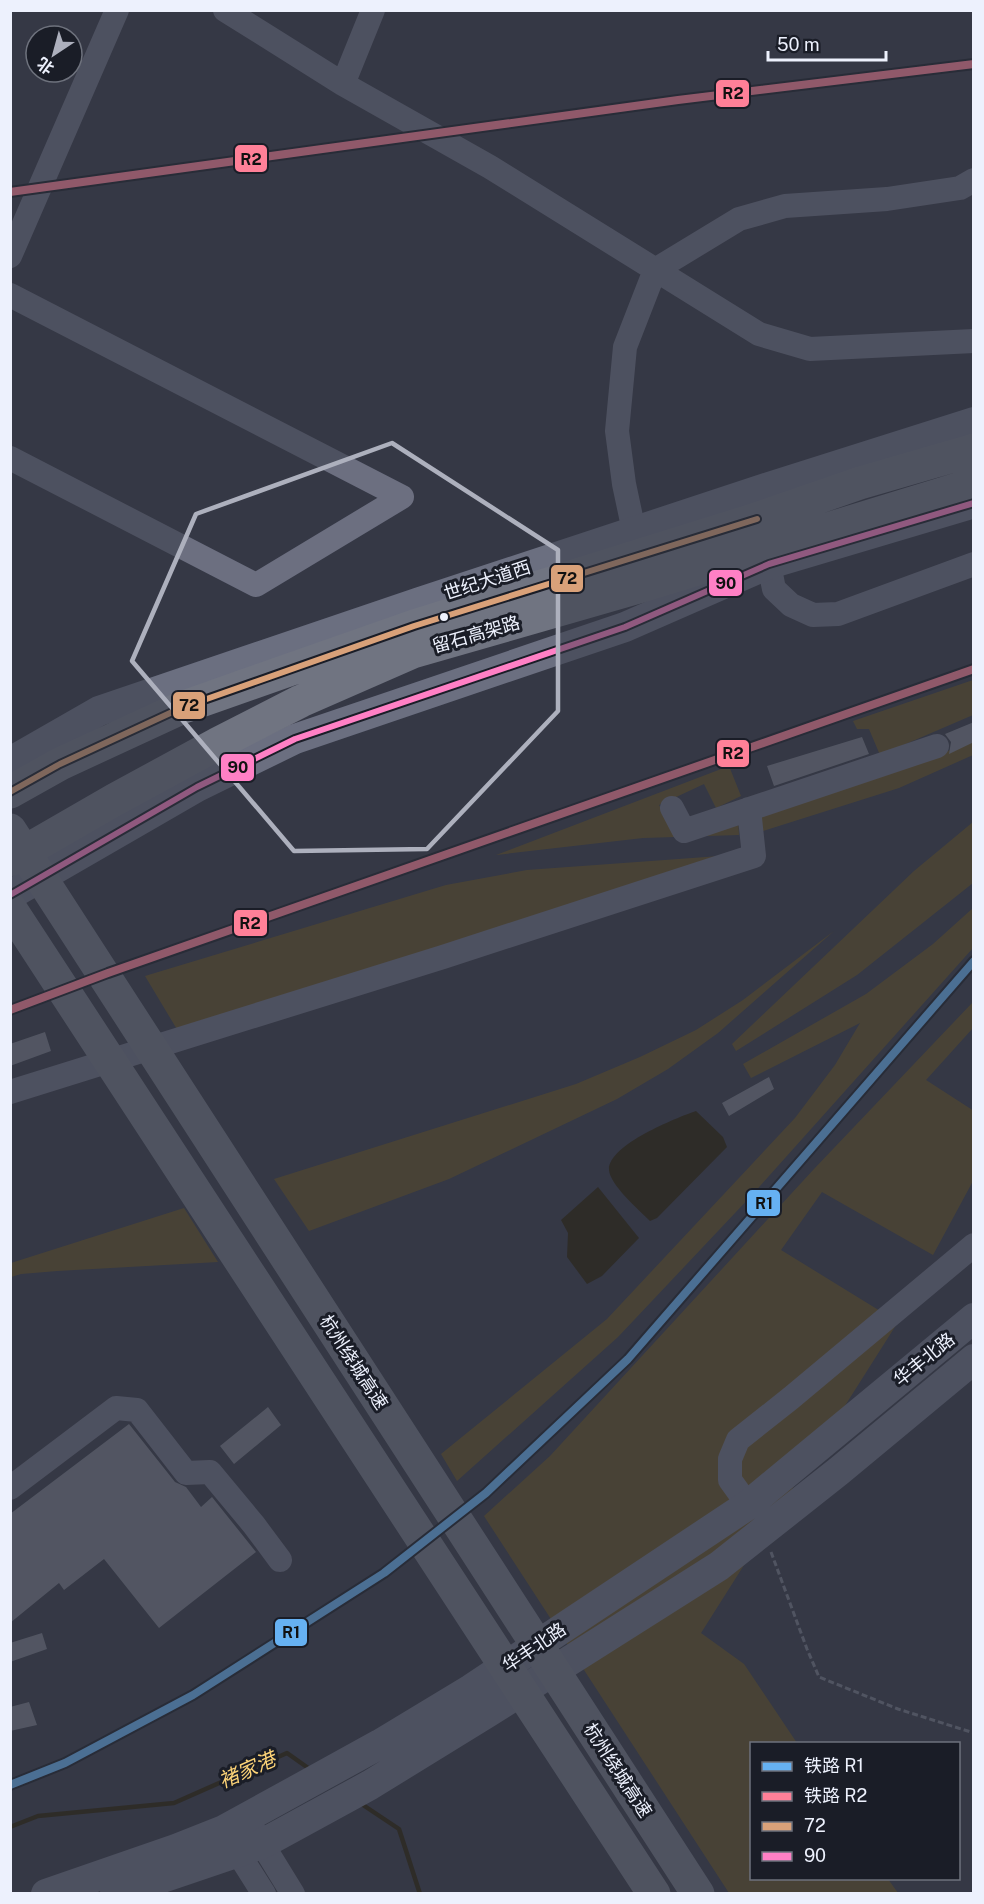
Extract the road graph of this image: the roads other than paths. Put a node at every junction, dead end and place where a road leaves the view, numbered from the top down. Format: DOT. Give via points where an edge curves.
graph roads {
  1 [pos="117,10"];
  2 [pos="225,10"];
  3 [pos="373,10"];
  4 [pos="343,84"];
  5 [pos="974,180"];
  6 [pos="10,256"];
  7 [pos="655,270"];
  8 [pos="10,295"];
  9 [pos="974,341"];
  10 [pos="974,422"];
  11 [pos="974,450"];
  12 [pos="10,458"];
  13 [pos="974,484"];
  14 [pos="974,504"];
  15 [pos="634,531"];
  16 [pos="769,564"];
  17 [pos="974,564"];
  18 [pos="301,701"];
  19 [pos="937,746"];
  20 [pos="10,762"];
  21 [pos="10,792"];
  22 [pos="672,808"];
  23 [pos="749,809"];
  24 [pos="10,830"];
  25 [pos="10,860"];
  26 [pos="10,895"];
  27 [pos="10,908"];
  28 [pos="10,1092"];
  29 [pos="974,1245"];
  30 [pos="974,1318"];
  31 [pos="974,1359"];
  32 [pos="10,1488"];
  33 [pos="748,1505"];
  34 [pos="280,1560"];
  35 [pos="242,1836"];
  36 [pos="45,1893"];
  37 [pos="115,1893"];
  38 [pos="264,1893"];
  39 [pos="293,1893"];
  40 [pos="654,1893"];
  41 [pos="698,1893"];
  1 -- 6 [label="street"];
  2 -- 4 [label="street"];
  3 -- 4 [label="street"];
  4 -- 7 [label="street" via="490,167"];
  5 -- 7 [label="street" via="960,188 887,199 785,206 739,219"];
  7 -- 9 [label="street" via="759,334 810,349"];
  7 -- 15 [label="street" via="625,347 617,431"];
  8 -- 12 [label="street" via="402,497 256,585"];
  10 -- 15 [label="main road, 世纪大道西"];
  11 -- 21 [label="highway, 留石高架路" via="403,629 182,708 60,764"];
  13 -- 18 [label="highway, 留石高架路" via="414,652"];
  14 -- 16 [label="main road"];
  15 -- 20 [label="main road, 世纪大道西" via="99,711"];
  16 -- 17 [label="street" via="774,589 791,605 813,615 838,614"];
  16 -- 18 [label="highway"];
  16 -- 26 [label="main road" via="625,627 295,739 197,787"];
  18 -- 25 [label="highway, 留石高架路"];
  19 -- 23 [label="street"];
  22 -- 23 [label="street" via="684,831"];
  23 -- 28 [label="street" via="754,856"];
  24 -- 41 [label="highway, 杭州绕城高速, bridge"];
  27 -- 40 [label="highway, 杭州绕城高速, bridge"];
  29 -- 33 [label="street" via="738,1440 730,1460 730,1480"];
  30 -- 33 [label="main road, 华丰北路"];
  31 -- 35 [label="main road, 华丰北路" via="719,1566 370,1785 316,1815"];
  32 -- 34 [label="street" via="116,1408 137,1410 186,1473 210,1472"];
  33 -- 35 [label="main road, 华丰北路" via="471,1689 292,1792"];
  35 -- 36 [label="main road, 华丰北路" via="176,1849"];
  35 -- 37 [label="main road, 华丰北路"];
  35 -- 38 [label="street"];
  35 -- 39 [label="street"];
}
